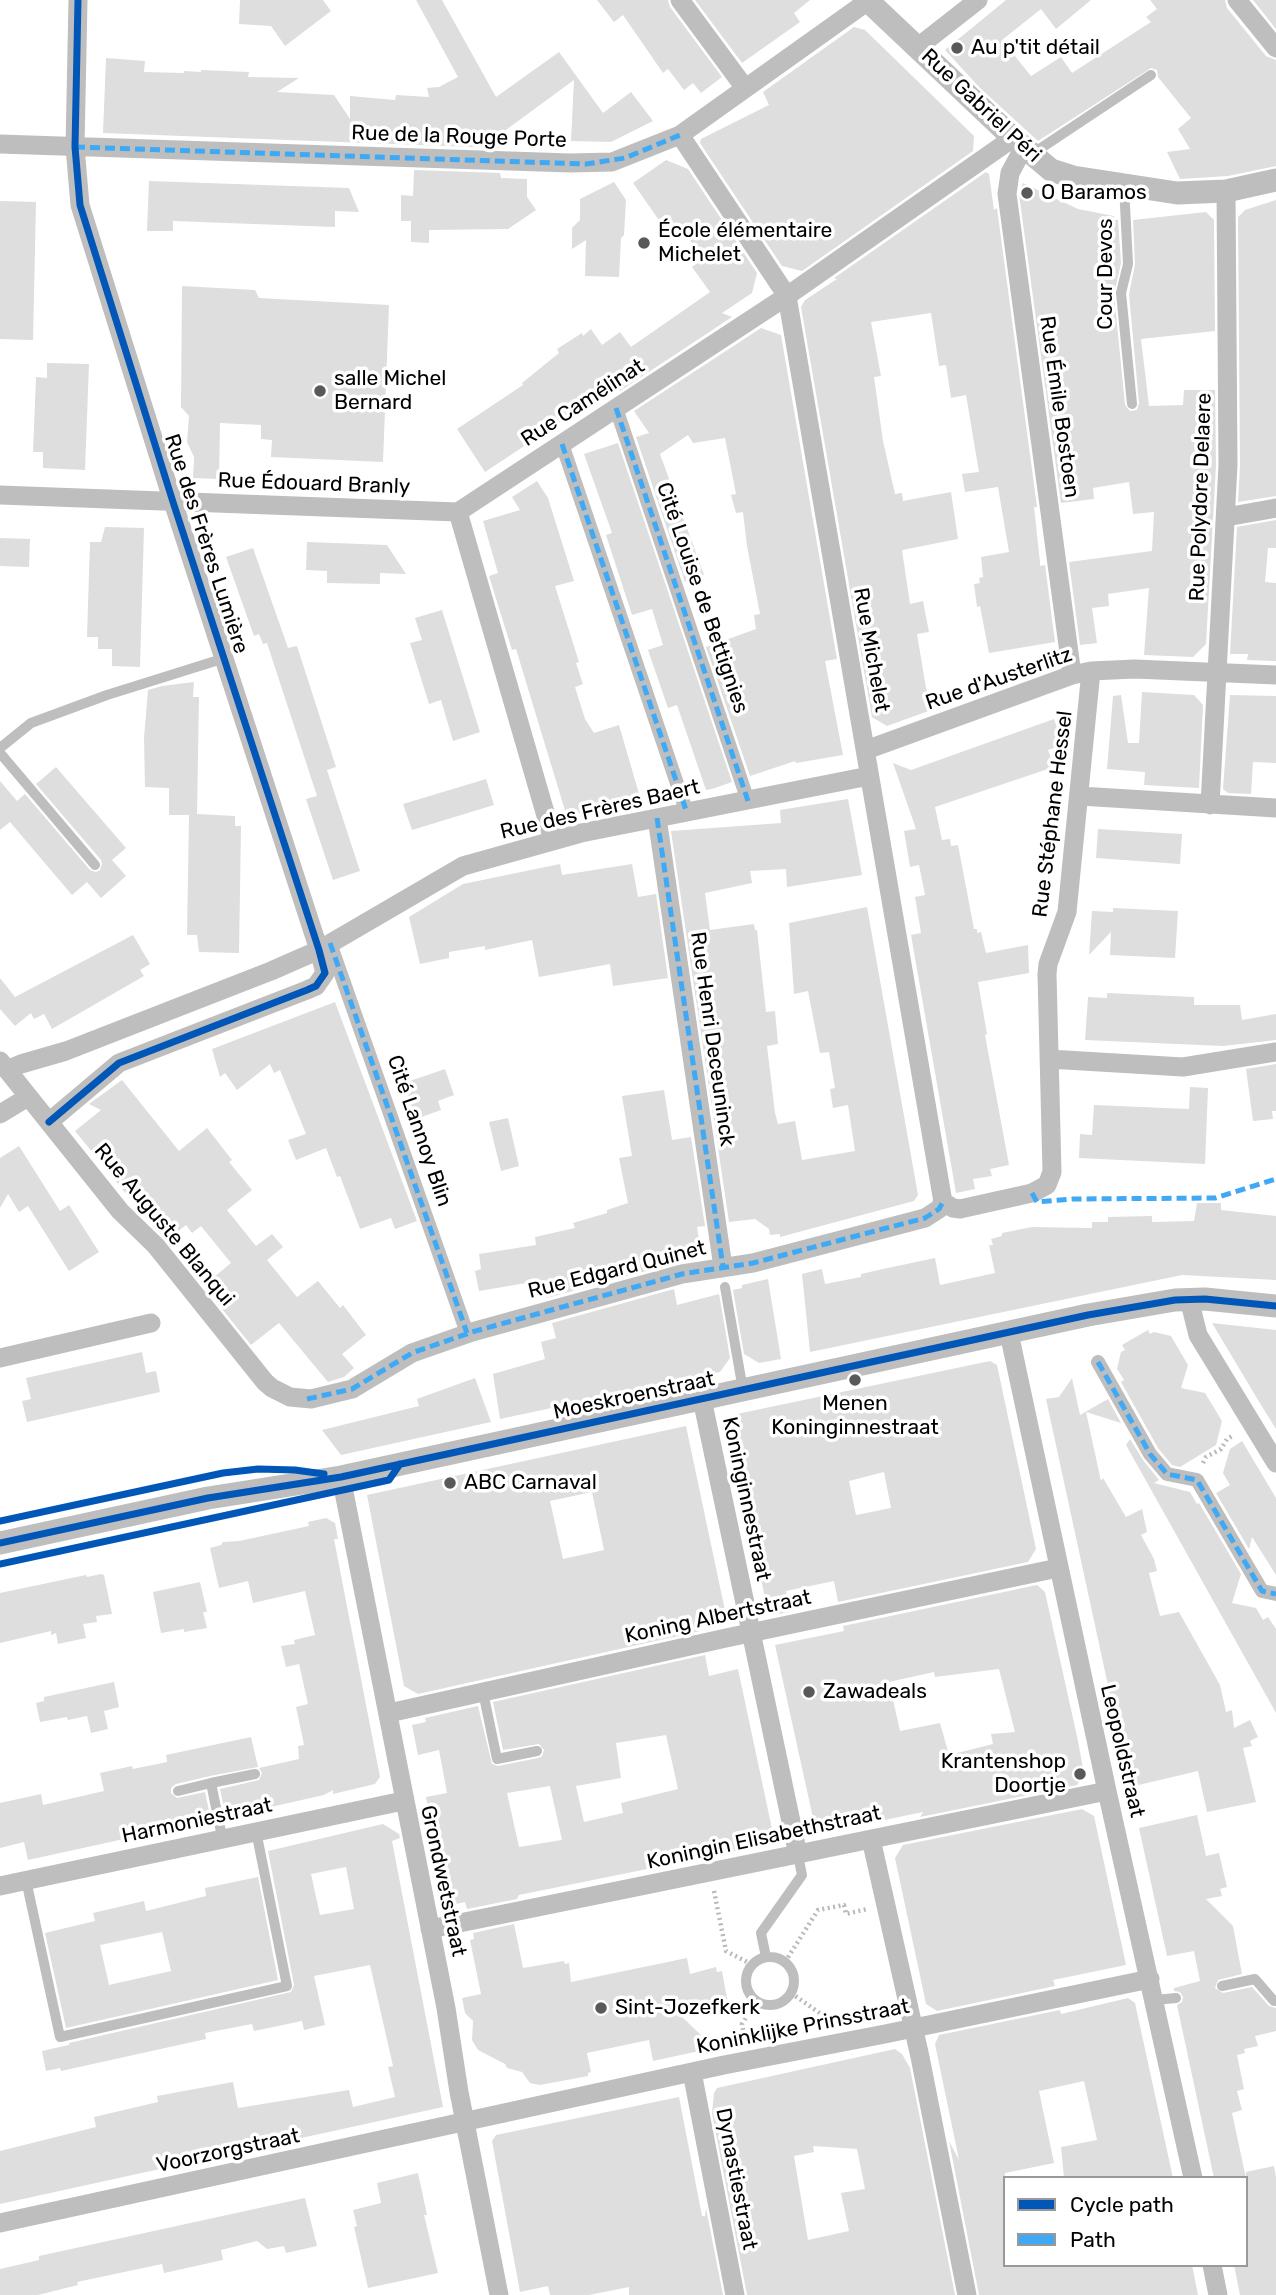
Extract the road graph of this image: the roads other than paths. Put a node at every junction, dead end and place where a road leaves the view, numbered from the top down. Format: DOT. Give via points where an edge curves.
graph roads {
  1 [pos="79,0"];
  2 [pos="680,0"];
  3 [pos="867,0"];
  4 [pos="978,0"];
  5 [pos="1237,0"];
  6 [pos="918,47"];
  7 [pos="1276,48"];
  8 [pos="1152,75"];
  9 [pos="744,88"];
  10 [pos="680,135"];
  11 [pos="0,144"];
  12 [pos="1023,146"];
  13 [pos="75,147"];
  14 [pos="1276,180"];
  15 [pos="1124,185"];
  16 [pos="1226,191"];
  17 [pos="787,296"];
  18 [pos="1132,404"];
  19 [pos="616,408"];
  20 [pos="562,444"];
  21 [pos="0,495"];
  22 [pos="173,502"];
  23 [pos="1276,508"];
  24 [pos="458,512"];
  25 [pos="1226,517"];
  26 [pos="226,658"];
  27 [pos="1216,672"];
  28 [pos="1082,673"];
  29 [pos="1276,675"];
  30 [pos="0,750"];
  31 [pos="866,750"];
  32 [pos="869,776"];
  33 [pos="1080,796"];
  34 [pos="748,801"];
  35 [pos="1210,804"];
  36 [pos="1276,808"];
  37 [pos="687,813"];
  38 [pos="657,818"];
  39 [pos="553,840"];
  40 [pos="95,865"];
  41 [pos="325,946"];
  42 [pos="1276,1052"];
  43 [pos="1049,1059"];
  44 [pos="4,1066"];
  45 [pos="28,1097"];
  46 [pos="0,1114"];
  47 [pos="49,1122"];
  48 [pos="943,1202"];
  49 [pos="724,1277"];
  50 [pos="1189,1299"];
  51 [pos="1276,1306"];
  52 [pos="151,1323"];
  53 [pos="1009,1332"];
  54 [pos="467,1333"];
  55 [pos="0,1357"];
  56 [pos="1098,1362"];
  57 [pos="743,1391"];
  58 [pos="307,1399"];
  59 [pos="702,1399"];
  60 [pos="1276,1463"];
  61 [pos="341,1477"];
  62 [pos="0,1543"];
  63 [pos="1058,1568"];
  64 [pos="1276,1594"];
  65 [pos="751,1633"];
  66 [pos="483,1692"];
  67 [pos="389,1713"];
  68 [pos="537,1751"];
  69 [pos="255,1774"];
  70 [pos="211,1783"];
  71 [pos="178,1791"];
  72 [pos="1107,1791"];
  73 [pos="403,1801"];
  74 [pos="256,1831"];
  75 [pos="222,1838"];
  76 [pos="871,1839"];
  77 [pos="798,1856"];
  78 [pos="26,1881"];
  79 [pos="0,1886"];
  80 [pos="430,1929"];
  81 [pos="766,1957"];
  82 [pos="1150,1979"];
  83 [pos="1222,1986"];
  84 [pos="1176,1998"];
  85 [pos="1155,2000"];
  86 [pos="1276,2001"];
  87 [pos="913,2029"];
  88 [pos="692,2073"];
  89 [pos="466,2123"];
  90 [pos="1193,2176"];
  91 [pos="0,2223"];
  92 [pos="1212,2267"];
  93 [pos="499,2295"];
  94 [pos="735,2295"];
  95 [pos="967,2295"];
  96 [pos="1219,2295"];
  1 -- 13 [label="street, Rue des Frères Lumière"];
  2 -- 9 [label="street"];
  3 -- 6 [label="street, Rue Gabriel Péri"];
  3 -- 9 [label="street, Rue de la Rouge Porte"];
  4 -- 6 [label="street"];
  5 -- 7 [label="street"];
  6 -- 12 [label="street, Rue Gabriel Péri"];
  8 -- 12 [label="lane"];
  9 -- 10 [label="street, Rue de la Rouge Porte"];
  10 -- 13 [label="street, Rue de la Rouge Porte" via="625,158 586,164"];
  10 -- 17 [label="street, Rue Michelet"];
  11 -- 13 [label="street, Rue de la Rouge Porte"];
  12 -- 15 [label="street, Rue Gabriel Péri" via="1051,170"];
  12 -- 17 [label="street, Rue Camélinat"];
  12 -- 28 [label="street, Rue Émile Bostoen" via="1010,173 1007,194"];
  13 -- 22 [label="street, Rue des Frères Lumière" via="86,228"];
  14 -- 16 [label="street, Rue Gabriel Péri"];
  15 -- 16 [label="street, Rue Gabriel Péri" via="1177,193"];
  15 -- 18 [label="lane, Cour Devos" via="1128,264 1121,293"];
  16 -- 25 [label="street, Rue Polydore Delaere"];
  17 -- 19 [label="street, Rue Camélinat"];
  17 -- 31 [label="street, Rue Michelet"];
  19 -- 20 [label="street, Rue Camélinat"];
  19 -- 34 [label="street, Cité Louise de Bettignies"];
  20 -- 24 [label="street, Rue Camélinat"];
  20 -- 37 [label="street"];
  21 -- 22 [label="street, Rue Édouard Branly"];
  22 -- 24 [label="street, Rue Édouard Branly"];
  22 -- 26 [label="street, Rue des Frères Lumière"];
  23 -- 25 [label="street"];
  24 -- 39 [label="street"];
  25 -- 27 [label="street, Rue Polydore Delaere"];
  26 -- 30 [label="lane" via="31,723"];
  26 -- 41 [label="street, Rue des Frères Lumière"];
  27 -- 28 [label="street, Rue d'Austerlitz"];
  27 -- 29 [label="street, Rue d'Austerlitz"];
  27 -- 35 [label="street, Rue Polydore Delaere"];
  28 -- 31 [label="street, Rue d'Austerlitz"];
  28 -- 33 [label="street, Rue Stéphane Hessel"];
  30 -- 40 [label="lane"];
  31 -- 32 [label="street, Rue Michelet"];
  32 -- 34 [label="street, Rue des Frères Baert"];
  32 -- 48 [label="street, Rue Michelet"];
  33 -- 35 [label="street"];
  33 -- 43 [label="street, Rue Stéphane Hessel" via="1067,912 1048,964"];
  34 -- 37 [label="street, Rue des Frères Baert"];
  35 -- 36 [label="street"];
  37 -- 38 [label="street, Rue des Frères Baert"];
  38 -- 39 [label="street, Rue des Frères Baert"];
  38 -- 49 [label="street, Rue Henri Deceuninck"];
  39 -- 41 [label="street, Rue des Frères Baert" via="463,866"];
  41 -- 44 [label="street, Rue des Frères Baert" via="123,1030 66,1051"];
  41 -- 47 [label="street" via="325,972 316,986 119,1063"];
  41 -- 54 [label="street, Cité Lannoy Blin"];
  42 -- 43 [label="street" via="1183,1067"];
  43 -- 48 [label="street, Rue Stéphane Hessel" via="1052,1172 1047,1185 970,1208 953,1208"];
  44 -- 45 [label="street, Rue Auguste Blanqui"];
  45 -- 46 [label="street"];
  45 -- 47 [label="street, Rue Auguste Blanqui"];
  47 -- 58 [label="street, Rue Auguste Blanqui" via="265,1382 280,1393"];
  48 -- 49 [label="street, Rue Edgard Quinet" via="925,1218 753,1263"];
  49 -- 54 [label="street, Rue Edgard Quinet" via="682,1274"];
  49 -- 57 [label="lane"];
  50 -- 51 [label="street, Moeskroenstraat"];
  50 -- 53 [label="street, Moeskroenstraat"];
  50 -- 60 [label="street" via="1199,1335"];
  52 -- 55 [label="street"];
  53 -- 57 [label="street, Moeskroenstraat"];
  53 -- 63 [label="street, Leopoldstraat"];
  54 -- 58 [label="street, Rue Edgard Quinet" via="412,1353 352,1389"];
  56 -- 64 [label="street" via="1150,1454 1167,1474 1196,1480 1262,1591"];
  57 -- 59 [label="street, Moeskroenstraat"];
  59 -- 61 [label="street, Moeskroenstraat"];
  59 -- 65 [label="street, Koninginnestraat"];
  61 -- 62 [label="street, Moeskroenstraat" via="243,1491"];
  61 -- 67 [label="street, Grondwetstraat"];
  63 -- 65 [label="street, Koning Albertstraat"];
  63 -- 72 [label="street, Leopoldstraat"];
  65 -- 66 [label="street, Koning Albertstraat"];
  65 -- 77 [label="street, Koninginnestraat"];
  66 -- 67 [label="street, Koning Albertstraat"];
  66 -- 68 [label="lane" via="497,1759"];
  67 -- 73 [label="street, Grondwetstraat"];
  69 -- 70 [label="lane"];
  70 -- 71 [label="lane"];
  70 -- 75 [label="lane"];
  72 -- 76 [label="street, Koningin Elisabethstraat"];
  72 -- 82 [label="street, Leopoldstraat"];
  73 -- 74 [label="street, Harmoniestraat"];
  73 -- 80 [label="street, Grondwetstraat"];
  74 -- 75 [label="street, Harmoniestraat"];
  74 -- 78 [label="lane" via="287,1986 60,2037"];
  75 -- 78 [label="street, Harmoniestraat"];
  76 -- 77 [label="street, Koningin Elisabethstraat"];
  76 -- 87 [label="street"];
  77 -- 80 [label="street, Koningin Elisabethstraat"];
  77 -- 81 [label="lane" via="802,1875 761,1933"];
  78 -- 79 [label="street, Harmoniestraat"];
  80 -- 89 [label="street, Grondwetstraat"];
  81 -- 81 [label="lane" via="752,1965 746,1980 756,2001 772,2005 791,1993 794,1978 785,1962"];
  82 -- 85 [label="street, Leopoldstraat"];
  82 -- 87 [label="street, Koninklijke Prinsstraat"];
  83 -- 86 [label="lane" via="1255,1979"];
  84 -- 85 [label="lane"];
  85 -- 90 [label="street, Leopoldstraat"];
  87 -- 88 [label="street, Koninklijke Prinsstraat"];
  87 -- 95 [label="street"];
  88 -- 89 [label="street, Koninklijke Prinsstraat"];
  88 -- 94 [label="street, Dynastiestraat"];
  89 -- 91 [label="street, Voorzorgstraat"];
  89 -- 93 [label="street, Grondwetstraat"];
  92 -- 96 [label="street"];
}
